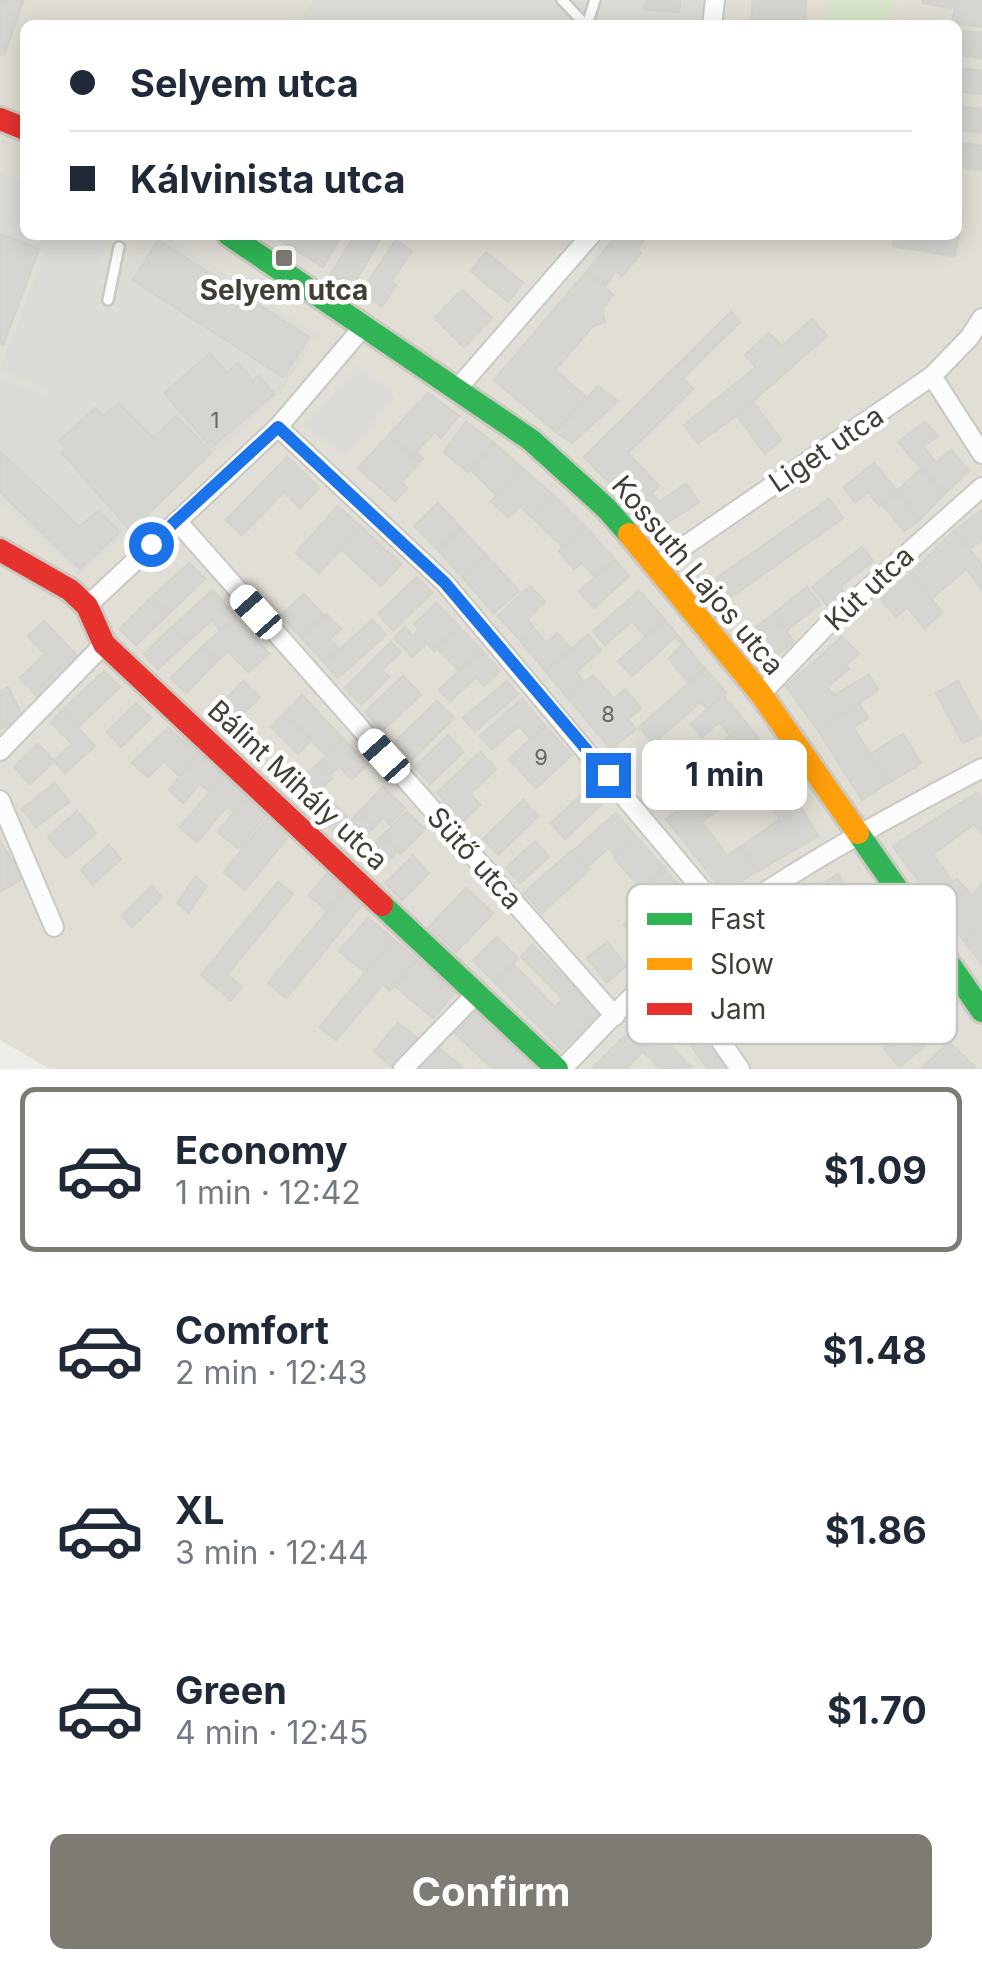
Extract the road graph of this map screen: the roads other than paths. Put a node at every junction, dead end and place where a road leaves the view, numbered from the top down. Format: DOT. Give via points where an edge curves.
graph roads {
  1 [pos="562,0"];
  2 [pos="581,20"];
  3 [pos="236,240"];
  4 [pos="587,240"];
  5 [pos="119,246"];
  6 [pos="108,300"];
  7 [pos="982,318"];
  8 [pos="364,326"];
  9 [pos="932,376"];
  10 [pos="458,388"];
  11 [pos="278,427"];
  12 [pos="982,454"];
  13 [pos="982,487"];
  14 [pos="177,520"];
  15 [pos="0,550"];
  16 [pos="657,565"];
  17 [pos="87,606"];
  18 [pos="104,644"];
  19 [pos="761,694"];
  20 [pos="0,750"];
  21 [pos="982,768"];
  22 [pos="0,800"];
  23 [pos="856,834"];
  24 [pos="697,884"];
  25 [pos="779,884"];
  26 [pos="892,884"];
  27 [pos="54,927"];
  28 [pos="957,975"];
  29 [pos="476,994"];
  30 [pos="627,1004"];
  31 [pos="982,1010"];
  32 [pos="615,1016"];
  33 [pos="723,1044"];
  34 [pos="403,1069"];
  35 [pos="560,1069"];
  36 [pos="740,1069"];
  1 -- 2 [label="lane"];
  3 -- 8 [label="street, Kossuth Lajos utca"];
  4 -- 10 [label="street"];
  5 -- 6 [label="lane"];
  7 -- 9 [label="street, Liget utca"];
  8 -- 10 [label="street, Kossuth Lajos utca"];
  8 -- 11 [label="street"];
  9 -- 12 [label="street"];
  9 -- 16 [label="street, Liget utca"];
  10 -- 16 [label="street, Kossuth Lajos utca" via="531,440"];
  11 -- 14 [label="street"];
  11 -- 24 [label="street" via="445,583"];
  13 -- 19 [label="street, Kút utca" via="830,622"];
  14 -- 17 [label="street"];
  14 -- 32 [label="street, Sütő utca"];
  15 -- 17 [label="street, Bálint Mihály utca"];
  16 -- 19 [label="street, Kossuth Lajos utca"];
  17 -- 18 [label="street, Bálint Mihály utca"];
  18 -- 20 [label="street"];
  18 -- 29 [label="street, Bálint Mihály utca"];
  19 -- 23 [label="street, Kossuth Lajos utca"];
  21 -- 23 [label="street"];
  22 -- 27 [label="street"];
  23 -- 25 [label="street"];
  23 -- 26 [label="street, Kossuth Lajos utca"];
  28 -- 31 [label="street, Kossuth Lajos utca"];
  29 -- 34 [label="street"];
  29 -- 35 [label="street, Bálint Mihály utca"];
  30 -- 32 [label="street"];
  32 -- 35 [label="street"];
  33 -- 36 [label="street"];
}
